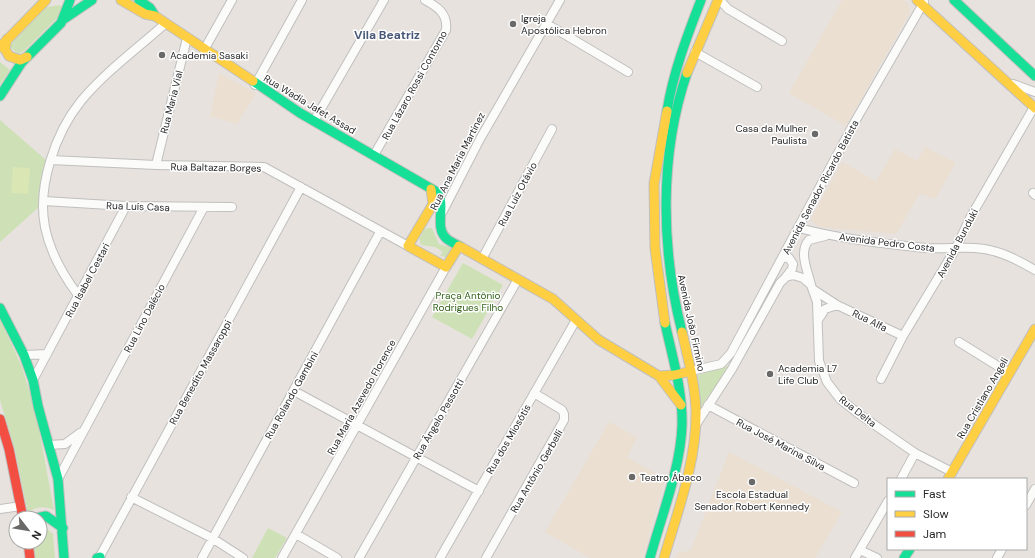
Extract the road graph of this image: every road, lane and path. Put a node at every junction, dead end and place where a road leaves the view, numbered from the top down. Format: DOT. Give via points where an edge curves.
graph roads {
  1 [pos="46,0"];
  2 [pos="92,0"];
  3 [pos="121,0"];
  4 [pos="139,0"];
  5 [pos="232,0"];
  6 [pos="302,0"];
  7 [pos="384,0"];
  8 [pos="425,0"];
  9 [pos="701,0"];
  10 [pos="719,0"];
  11 [pos="954,0"];
  12 [pos="558,1"];
  13 [pos="921,2"];
  14 [pos="68,3"];
  15 [pos="714,9"];
  16 [pos="728,9"];
  17 [pos="155,16"];
  18 [pos="64,20"];
  19 [pos="166,23"];
  20 [pos="547,24"];
  21 [pos="187,38"];
  22 [pos="7,39"];
  23 [pos="782,41"];
  24 [pos="0,47"];
  25 [pos="204,50"];
  26 [pos="696,52"];
  27 [pos="27,57"];
  28 [pos="628,72"];
  29 [pos="1035,76"];
  30 [pos="1006,82"];
  31 [pos="255,84"];
  32 [pos="756,87"];
  33 [pos="1035,92"];
  34 [pos="0,96"];
  35 [pos="1035,108"];
  36 [pos="314,121"];
  37 [pos="552,129"];
  38 [pos="374,155"];
  39 [pos="51,160"];
  40 [pos="156,166"];
  41 [pos="301,187"];
  42 [pos="431,189"];
  43 [pos="44,201"];
  44 [pos="126,206"];
  45 [pos="204,207"];
  46 [pos="232,207"];
  47 [pos="441,214"];
  48 [pos="419,228"];
  49 [pos="440,228"];
  50 [pos="799,228"];
  51 [pos="380,232"];
  52 [pos="830,236"];
  53 [pos="408,246"];
  54 [pos="459,246"];
  55 [pos="956,248"];
  56 [pos="783,257"];
  57 [pos="482,259"];
  58 [pos="446,267"];
  59 [pos="1035,270"];
  60 [pos="786,277"];
  61 [pos="518,279"];
  62 [pos="813,287"];
  63 [pos="78,295"];
  64 [pos="837,304"];
  65 [pos="0,308"];
  66 [pos="576,320"];
  67 [pos="816,322"];
  68 [pos="1035,329"];
  69 [pos="903,336"];
  70 [pos="959,342"];
  71 [pos="47,354"];
  72 [pos="24,355"];
  73 [pos="688,359"];
  74 [pos="710,367"];
  75 [pos="691,371"];
  76 [pos="1009,373"];
  77 [pos="675,375"];
  78 [pos="659,376"];
  79 [pos="881,379"];
  80 [pos="33,380"];
  81 [pos="294,391"];
  82 [pos="534,394"];
  83 [pos="681,405"];
  84 [pos="708,405"];
  85 [pos="0,419"];
  86 [pos="357,425"];
  87 [pos="696,425"];
  88 [pos="85,428"];
  89 [pos="49,445"];
  90 [pos="915,454"];
  91 [pos="416,457"];
  92 [pos="950,476"];
  93 [pos="902,478"];
  94 [pos="58,479"];
  95 [pos="854,483"];
  96 [pos="1035,489"];
  97 [pos="479,491"];
  98 [pos="131,497"];
  99 [pos="887,503"];
  100 [pos="1027,504"];
  101 [pos="21,506"];
  102 [pos="0,509"];
  103 [pos="22,510"];
  104 [pos="48,517"];
  105 [pos="63,528"];
  106 [pos="296,534"];
  107 [pos="212,538"];
  108 [pos="860,550"];
  109 [pos="66,557"];
  110 [pos="99,558"];
  111 [pos="202,558"];
  112 [pos="243,558"];
  113 [pos="282,558"];
  114 [pos="337,558"];
  115 [pos="360,558"];
  116 [pos="440,558"];
  117 [pos="486,558"];
  118 [pos="650,558"];
  119 [pos="664,558"];
  120 [pos="855,558"];
  121 [pos="877,558"];
  1 -- 22 [label="main road"];
  2 -- 18 [label="main road"];
  3 -- 17 [label="main road, Rua Wadia Jafet Assad" via="145,14"];
  4 -- 17 [label="main road, Rua Wadia Jafet Assad" via="150,8"];
  5 -- 25 [label="street"];
  6 -- 31 [label="street"];
  7 -- 36 [label="street"];
  8 -- 38 [label="street, Rua Lázaro Rossi Contorno" via="445,16 446,30"];
  9 -- 77 [label="main road" via="686,38 670,92 654,184 659,284"];
  10 -- 15 [label="main road, Avenida João Firmino"];
  10 -- 16 [label="street"];
  11 -- 29 [label="main road"];
  12 -- 20 [label="street, Rua Ana Maria Martinez"];
  13 -- 30 [label="main road"];
  13 -- 50 [label="street, Avenida Senador Ricardo Batista"];
  14 -- 18 [label="main road"];
  15 -- 16 [label="street"];
  15 -- 26 [label="main road, Avenida João Firmino"];
  16 -- 23 [label="street"];
  17 -- 19 [label="main road, Rua Wadia Jafet Assad"];
  18 -- 27 [label="main road"];
  19 -- 21 [label="main road, Rua Wadia Jafet Assad"];
  19 -- 39 [label="street" via="106,76 81,102 60,136"];
  20 -- 28 [label="street"];
  20 -- 47 [label="street, Rua Ana Maria Martinez" via="480,139"];
  21 -- 25 [label="main road, Rua Wadia Jafet Assad"];
  21 -- 40 [label="street, Rua Maria Vial"];
  22 -- 24 [label="main road"];
  22 -- 27 [label="main road" via="5,49 9,56 16,59"];
  25 -- 31 [label="main road, Rua Wadia Jafet Assad"];
  26 -- 32 [label="street"];
  26 -- 73 [label="main road, Avenida João Firmino" via="681,95 672,137 668,191 668,247 672,286"];
  27 -- 34 [label="main road"];
  30 -- 33 [label="street"];
  30 -- 35 [label="main road"];
  31 -- 36 [label="main road, Rua Wadia Jafet Assad"];
  35 -- 55 [label="street, Avenida Bunduki" via="970,218"];
  36 -- 38 [label="main road, Rua Wadia Jafet Assad"];
  37 -- 57 [label="street, Rua Luiz Otávio"];
  38 -- 42 [label="main road, Rua Wadia Jafet Assad"];
  39 -- 40 [label="street, Rua Baltazar Borges"];
  39 -- 43 [label="street"];
  40 -- 41 [label="street, Rua Baltazar Borges" via="264,167"];
  41 -- 51 [label="street, Rua Baltazar Borges"];
  41 -- 98 [label="street, Rua Benedito Massaroppi"];
  42 -- 47 [label="main road, Rua Wadia Jafet Assad" via="440,196"];
  42 -- 48 [label="main road" via="433,204"];
  43 -- 44 [label="street, Rua Luís Casa"];
  43 -- 63 [label="street" via="45,226 51,246 65,278"];
  44 -- 45 [label="street, Rua Luís Casa"];
  44 -- 63 [label="street, Rua Isabel Cestari"];
  45 -- 46 [label="street, Rua Luís Casa"];
  45 -- 88 [label="street, Rua Lino Dalécio"];
  47 -- 49 [label="main road, Rua Ana Maria Martinez"];
  48 -- 49 [label="main road" via="432,224"];
  48 -- 53 [label="main road"];
  49 -- 54 [label="main road" via="447,239"];
  50 -- 52 [label="street"];
  50 -- 56 [label="street, Avenida Senador Ricardo Batista"];
  51 -- 53 [label="street, Rua Baltazar Borges"];
  51 -- 81 [label="street, Rua Rolando Gambini"];
  52 -- 55 [label="street, Avenida Pedro Costa" via="898,245"];
  52 -- 62 [label="street, Rua Delta" via="812,238 806,245 804,256"];
  53 -- 58 [label="main road"];
  54 -- 57 [label="main road"];
  54 -- 58 [label="main road, Rua Maria Azevedo Florence"];
  55 -- 59 [label="street, Avenida Pedro Costa" via="997,252"];
  55 -- 69 [label="street, Avenida Bunduki"];
  56 -- 60 [label="street" via="789,258 793,264"];
  56 -- 74 [label="street, Avenida Senador Ricardo Batista" via="729,356 723,363"];
  57 -- 61 [label="main road"];
  58 -- 86 [label="street, Rua Maria Azevedo Florence"];
  60 -- 62 [label="street" via="798,276"];
  60 -- 84 [label="street"];
  61 -- 66 [label="main road" via="553,299"];
  61 -- 91 [label="street, Rua Ângelo Pessotti"];
  62 -- 64 [label="street, Rua Alfa"];
  62 -- 67 [label="street, Rua Delta" via="817,302"];
  63 -- 71 [label="street, Rua Isabel Cestari"];
  64 -- 67 [label="street" via="825,309"];
  64 -- 69 [label="street, Rua Alfa"];
  65 -- 72 [label="main road"];
  66 -- 78 [label="main road" via="609,347"];
  66 -- 82 [label="street, Rua dos Miosótis"];
  67 -- 90 [label="street, Rua Delta" via="819,361 832,390 848,406"];
  68 -- 76 [label="main road, Rua Cristiano Angeli"];
  69 -- 79 [label="street, Avenida Bunduki"];
  70 -- 76 [label="street"];
  71 -- 72 [label="street"];
  71 -- 80 [label="street, Rua Isabel Cestari"];
  72 -- 80 [label="main road"];
  73 -- 74 [label="street"];
  73 -- 75 [label="main road, Avenida João Firmino"];
  74 -- 75 [label="street, Avenida Senador Ricardo Batista"];
  75 -- 77 [label="main road"];
  75 -- 87 [label="main road, Avenida João Firmino"];
  76 -- 92 [label="main road, Rua Cristiano Angeli"];
  77 -- 78 [label="main road"];
  77 -- 83 [label="main road"];
  78 -- 83 [label="main road"];
  80 -- 89 [label="main road"];
  81 -- 86 [label="street"];
  81 -- 107 [label="street, Rua Rolando Gambini"];
  82 -- 97 [label="street, Rua dos Miosótis"];
  82 -- 117 [label="street, Rua Antônio Gerbelli" via="562,410 564,420"];
  83 -- 118 [label="main road" via="682,425 678,458"];
  84 -- 87 [label="street"];
  84 -- 95 [label="street, Rua José Marina Silva"];
  85 -- 101 [label="main road"];
  86 -- 91 [label="street"];
  86 -- 106 [label="street, Rua Maria Azevedo Florence"];
  87 -- 119 [label="main road, Avenida João Firmino" via="689,470"];
  88 -- 89 [label="street, Rua Lino Dalécio" via="70,442"];
  88 -- 94 [label="street, Rua Lino Dalécio"];
  89 -- 94 [label="main road"];
  90 -- 92 [label="street, Rua Delta"];
  90 -- 93 [label="street"];
  91 -- 97 [label="street"];
  91 -- 115 [label="street, Rua Ângelo Pessotti"];
  94 -- 105 [label="main road"];
  96 -- 100 [label="street"];
  97 -- 116 [label="street, Rua dos Miosótis"];
  98 -- 107 [label="street"];
  98 -- 110 [label="street, Rua Benedito Massaroppi"];
  99 -- 108 [label="street"];
  101 -- 102 [label="street"];
  101 -- 103 [label="main road"];
  104 -- 105 [label="main road"];
  105 -- 109 [label="main road"];
  106 -- 113 [label="street, Rua Maria Azevedo Florence"];
  106 -- 114 [label="street"];
  107 -- 111 [label="street, Rua Rolando Gambini"];
  107 -- 112 [label="street"];
  108 -- 120 [label="street"];
  108 -- 121 [label="street"];
}
